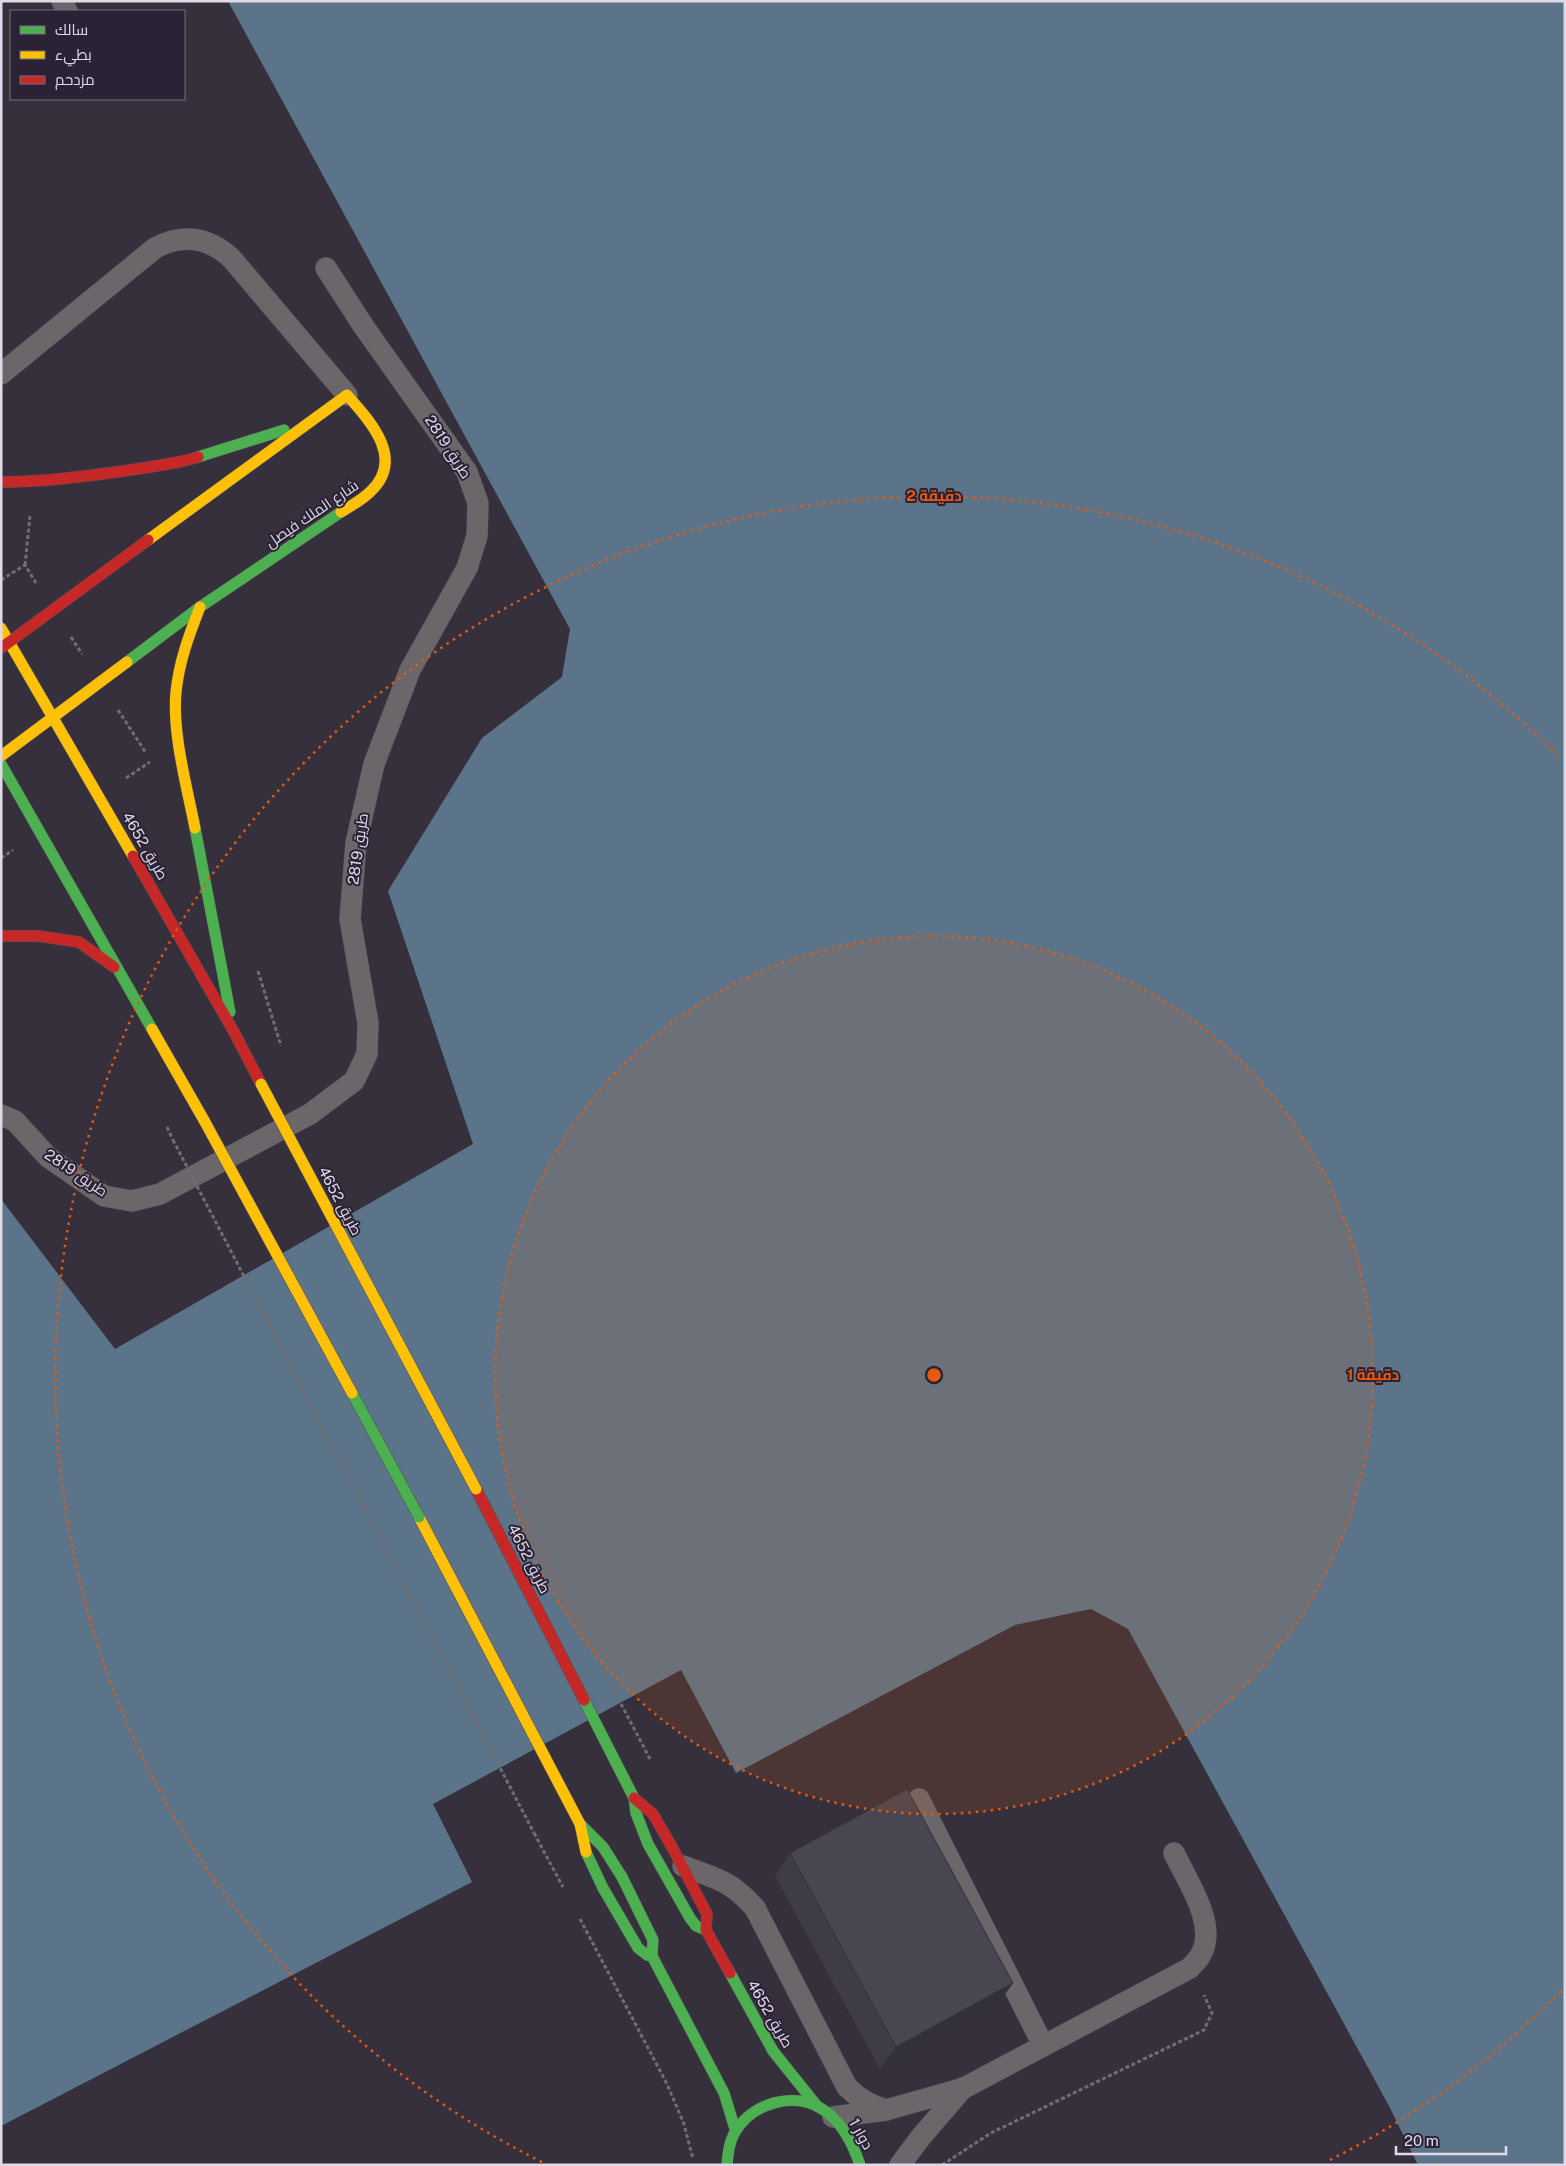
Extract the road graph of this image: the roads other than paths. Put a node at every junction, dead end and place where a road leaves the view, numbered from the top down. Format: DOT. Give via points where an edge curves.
graph roads {
  1 [pos="326,268"];
  2 [pos="1,374"];
  3 [pos="347,395"];
  4 [pos="312,420"];
  5 [pos="1,482"];
  6 [pos="200,607"];
  7 [pos="1,628"];
  8 [pos="5,645"];
  9 [pos="52,718"];
  10 [pos="1,756"];
  11 [pos="1,764"];
  12 [pos="1,936"];
  13 [pos="122,973"];
  14 [pos="234,1032"];
  15 [pos="1,1115"];
  16 [pos="634,1798"];
  17 [pos="919,1799"];
  18 [pos="580,1824"];
  19 [pos="1174,1853"];
  20 [pos="683,1866"];
  21 [pos="706,1930"];
  22 [pos="652,1956"];
  23 [pos="1043,2046"];
  24 [pos="964,2088"];
  25 [pos="886,2110"];
  26 [pos="825,2111"];
  27 [pos="735,2129"];
  28 [pos="727,2165"];
  29 [pos="860,2165"];
  30 [pos="900,2165"];
  1 -- 15 [label="lane, طريق 2819" via="467,472 478,503 477,536 467,568 410,670 374,764 356,843 350,919 368,1023 367,1054 354,1081 310,1114 160,1194 132,1201 104,1196 48,1157 15,1121"];
  2 -- 3 [label="lane" via="155,248 181,238 195,239 221,249 232,259"];
  3 -- 4 [label="street"];
  3 -- 6 [label="street, شارع الملك فيصل" via="380,435 385,455 382,475 371,492"];
  4 -- 5 [label="street" via="182,462 33,482"];
  4 -- 8 [label="street"];
  6 -- 9 [label="street, شارع الملك فيصل"];
  6 -- 14 [label="street" via="184,649 176,693 178,739"];
  7 -- 8 [label="street, طريق 4652"];
  8 -- 9 [label="street, طريق 4652"];
  9 -- 10 [label="street, شارع الملك فيصل"];
  9 -- 14 [label="street, طريق 4652"];
  11 -- 13 [label="street"];
  12 -- 13 [label="street" via="38,936 79,942"];
  13 -- 18 [label="street, bridge" via="419,1517"];
  14 -- 16 [label="street, طريق 4652, bridge" via="476,1489"];
  16 -- 20 [label="street, طريق 4652" via="653,1814"];
  16 -- 21 [label="street, طريق 4652" via="643,1834 690,1918 696,1926"];
  17 -- 23 [label="lane"];
  18 -- 22 [label="street" via="606,1849 653,1940"];
  18 -- 22 [label="street" via="588,1860 638,1948"];
  19 -- 23 [label="lane" via="1206,1924 1206,1940 1201,1955 1190,1968"];
  20 -- 21 [label="street, طريق 4652" via="708,1914"];
  20 -- 25 [label="lane" via="721,1879 755,1908 847,2087 858,2098"];
  21 -- 26 [label="street, طريق 4652" via="773,2051"];
  22 -- 27 [label="street" via="724,2093"];
  23 -- 24 [label="lane"];
  24 -- 25 [label="lane"];
  24 -- 30 [label="lane"];
  25 -- 26 [label="lane"];
  26 -- 27 [label="street" via="800,2101 781,2100 763,2105"];
  26 -- 29 [label="street, دوار 1" via="845,2131"];
  27 -- 28 [label="street"];
}
